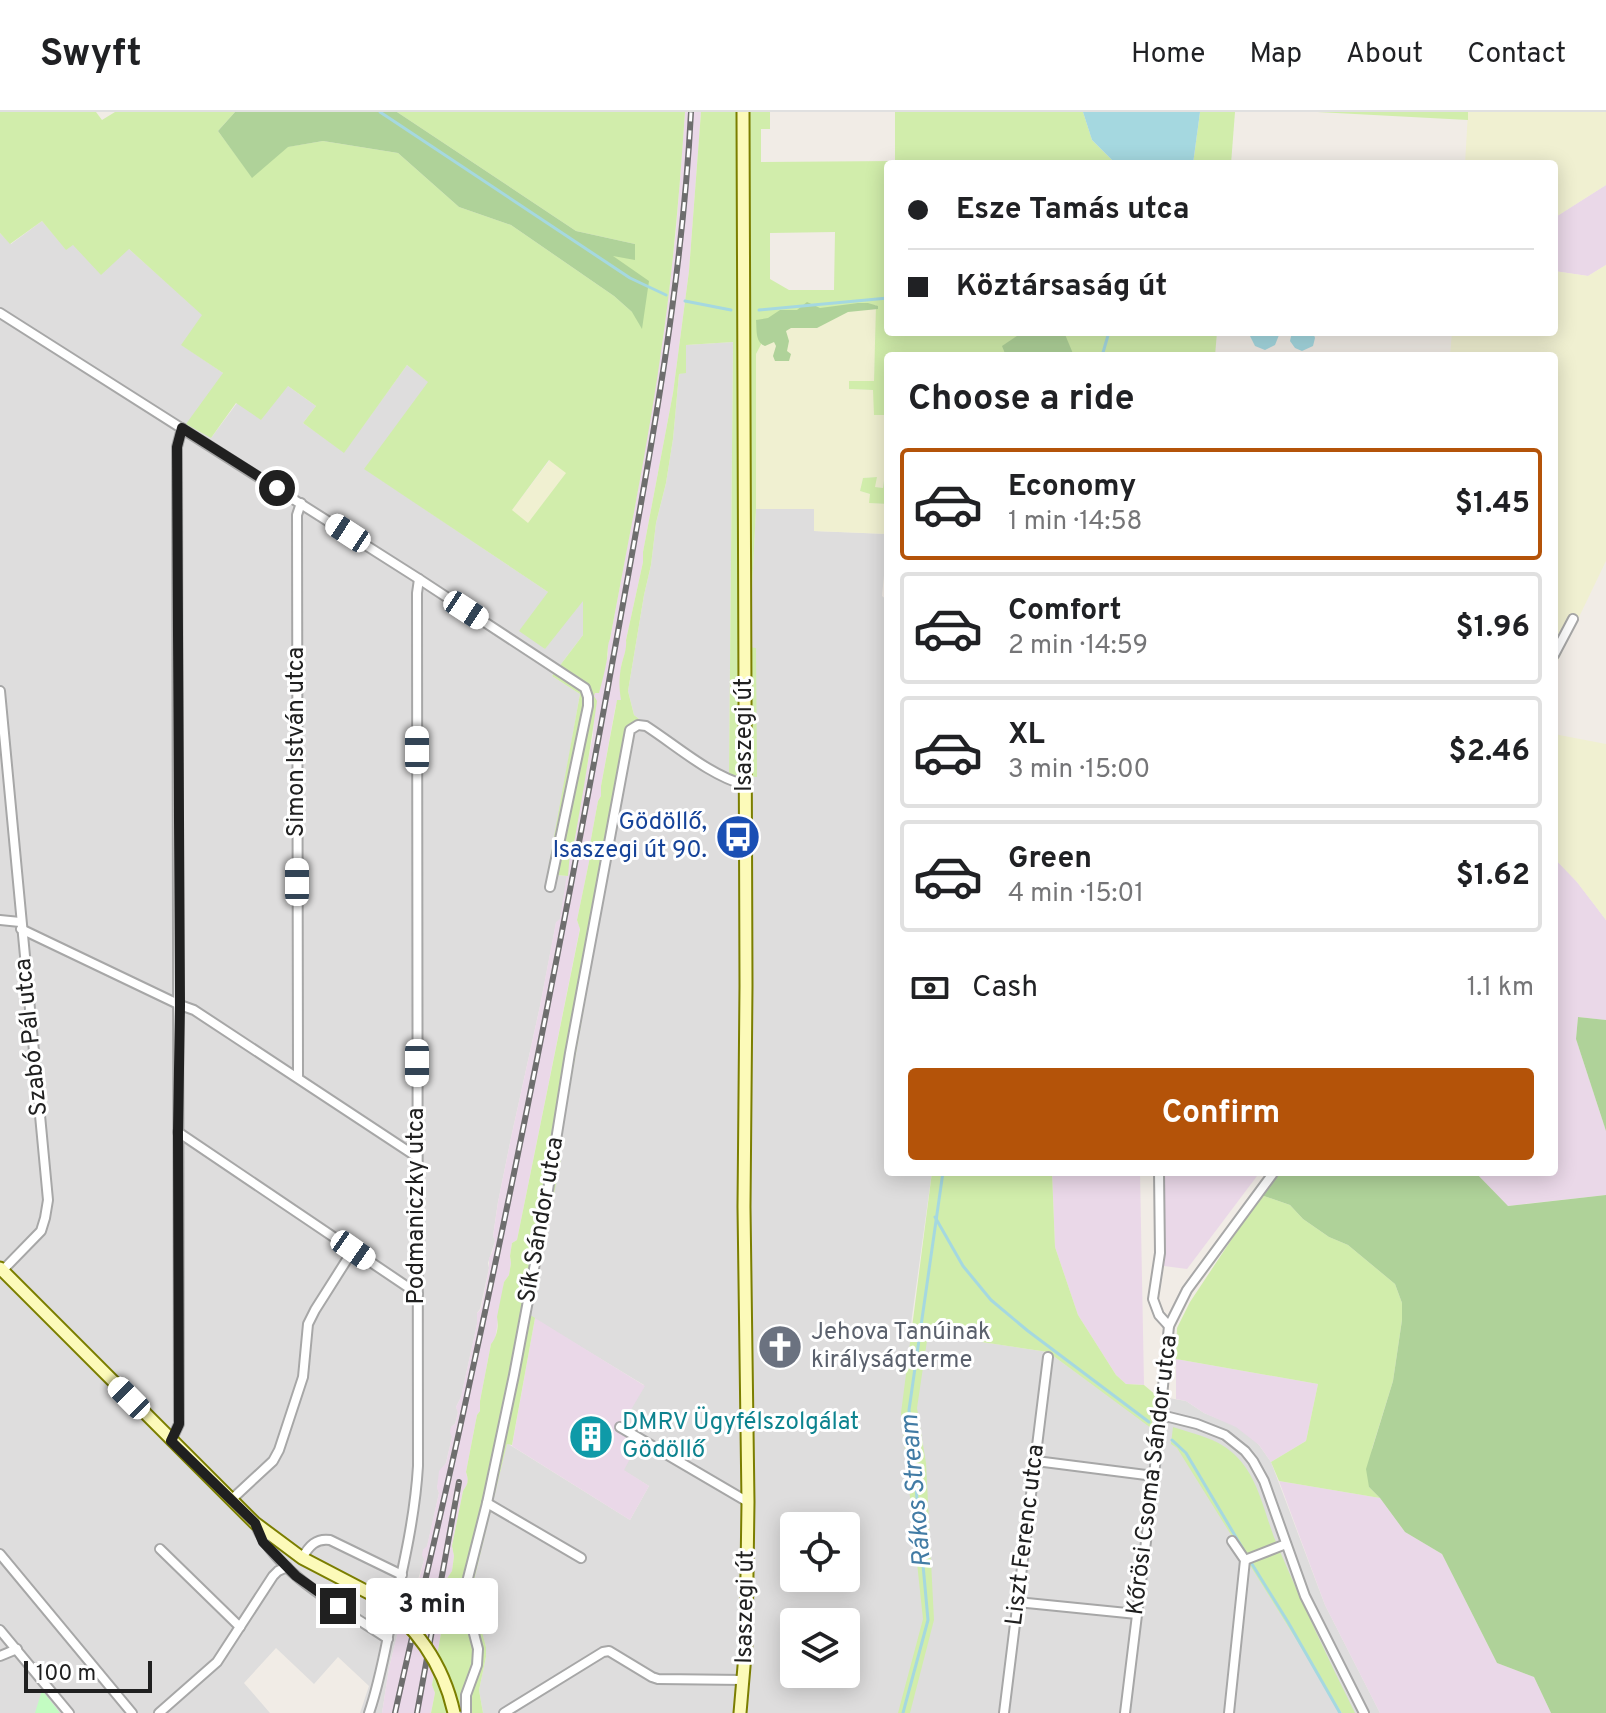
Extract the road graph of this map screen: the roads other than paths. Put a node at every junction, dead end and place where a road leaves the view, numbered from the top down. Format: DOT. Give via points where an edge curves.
graph roads {
  1 [pos="743,112"];
  2 [pos="0,313"];
  3 [pos="182,428"];
  4 [pos="301,503"];
  5 [pos="419,579"];
  6 [pos="1573,619"];
  7 [pos="1558,647"];
  8 [pos="0,691"];
  9 [pos="745,785"];
  10 [pos="550,887"];
  11 [pos="0,920"];
  12 [pos="21,926"];
  13 [pos="180,1005"];
  14 [pos="298,1077"];
  15 [pos="178,1132"];
  16 [pos="417,1157"];
  17 [pos="1159,1176"];
  18 [pos="1271,1176"];
  19 [pos="353,1250"];
  20 [pos="1,1269"];
  21 [pos="418,1294"];
  22 [pos="1169,1326"];
  23 [pos="1048,1357"];
  24 [pos="1161,1415"];
  25 [pos="620,1427"];
  26 [pos="171,1441"];
  27 [pos="1036,1461"];
  28 [pos="1154,1476"];
  29 [pos="231,1500"];
  30 [pos="748,1502"];
  31 [pos="487,1503"];
  32 [pos="255,1523"];
  33 [pos="1232,1541"];
  34 [pos="1286,1544"];
  35 [pos="160,1549"];
  36 [pos="0,1554"];
  37 [pos="302,1558"];
  38 [pos="581,1558"];
  39 [pos="1245,1560"];
  40 [pos="287,1567"];
  41 [pos="402,1575"];
  42 [pos="1017,1602"];
  43 [pos="1137,1614"];
  44 [pos="240,1627"];
  45 [pos="0,1630"];
  46 [pos="388,1639"];
  47 [pos="17,1649"];
  48 [pos="0,1656"];
  49 [pos="744,1680"];
  50 [pos="69,1713"];
  51 [pos="132,1713"];
  52 [pos="159,1713"];
  53 [pos="369,1713"];
  54 [pos="454,1713"];
  55 [pos="466,1713"];
  56 [pos="504,1713"];
  57 [pos="740,1713"];
  58 [pos="1004,1713"];
  59 [pos="1125,1713"];
  60 [pos="1229,1713"];
  61 [pos="1364,1713"];
  1 -- 9 [label="main road, Isaszegi út"];
  2 -- 3 [label="street"];
  3 -- 4 [label="street"];
  3 -- 13 [label="street" via="177,447"];
  4 -- 5 [label="street"];
  4 -- 14 [label="street, Simon István utca"];
  5 -- 10 [label="street" via="587,692"];
  5 -- 16 [label="street, Podmaniczky utca"];
  6 -- 7 [label="street"];
  8 -- 12 [label="street, Szabó Pál utca"];
  9 -- 30 [label="main road, Isaszegi út"];
  9 -- 31 [label="street, Sík Sándor utca" via="715,772 646,726 636,725 629,733"];
  11 -- 12 [label="street"];
  12 -- 13 [label="street"];
  12 -- 20 [label="street, Szabó Pál utca" via="48,1200 41,1231"];
  13 -- 14 [label="street"];
  13 -- 15 [label="street"];
  14 -- 16 [label="street"];
  15 -- 19 [label="street"];
  15 -- 26 [label="street" via="179,1424"];
  16 -- 21 [label="street, Podmaniczky utca"];
  17 -- 22 [label="street" via="1160,1253 1153,1299"];
  18 -- 22 [label="street, Kőrösi Csoma Sándor utca" via="1187,1290"];
  19 -- 21 [label="street"];
  19 -- 29 [label="street" via="308,1324 303,1377 279,1450"];
  20 -- 26 [label="main road"];
  21 -- 41 [label="street, Podmaniczky utca" via="417,1480"];
  22 -- 24 [label="street, Kőrösi Csoma Sándor utca"];
  23 -- 27 [label="street, Liszt Ferenc utca"];
  24 -- 28 [label="street, Kőrösi Csoma Sándor utca"];
  24 -- 34 [label="street" via="1217,1431 1245,1451 1264,1481"];
  25 -- 30 [label="street"];
  26 -- 29 [label="main road"];
  27 -- 28 [label="street"];
  27 -- 42 [label="street, Liszt Ferenc utca"];
  28 -- 43 [label="street, Kőrösi Csoma Sándor utca"];
  29 -- 32 [label="main road"];
  30 -- 49 [label="main road, Isaszegi út"];
  31 -- 38 [label="street"];
  31 -- 55 [label="street, Sík Sándor utca" via="465,1596 478,1649"];
  32 -- 37 [label="main road"];
  32 -- 40 [label="street" via="263,1542"];
  33 -- 39 [label="street"];
  34 -- 39 [label="street"];
  34 -- 61 [label="street" via="1305,1596"];
  35 -- 44 [label="street"];
  36 -- 51 [label="street"];
  37 -- 41 [label="street" via="314,1542 330,1540"];
  37 -- 54 [label="main road, bridge" via="373,1595 403,1619 443,1677"];
  39 -- 60 [label="street"];
  40 -- 44 [label="street" via="273,1576"];
  40 -- 46 [label="street"];
  41 -- 46 [label="street, Podmaniczky utca"];
  42 -- 43 [label="street"];
  42 -- 58 [label="street, Liszt Ferenc utca"];
  43 -- 59 [label="street, Kőrösi Csoma Sándor utca"];
  44 -- 52 [label="street" via="217,1662"];
  45 -- 47 [label="street"];
  46 -- 53 [label="street, Podmaniczky utca"];
  47 -- 48 [label="street"];
  47 -- 50 [label="street"];
  49 -- 56 [label="street" via="658,1679 609,1651"];
  49 -- 57 [label="main road, Isaszegi út"];
}
